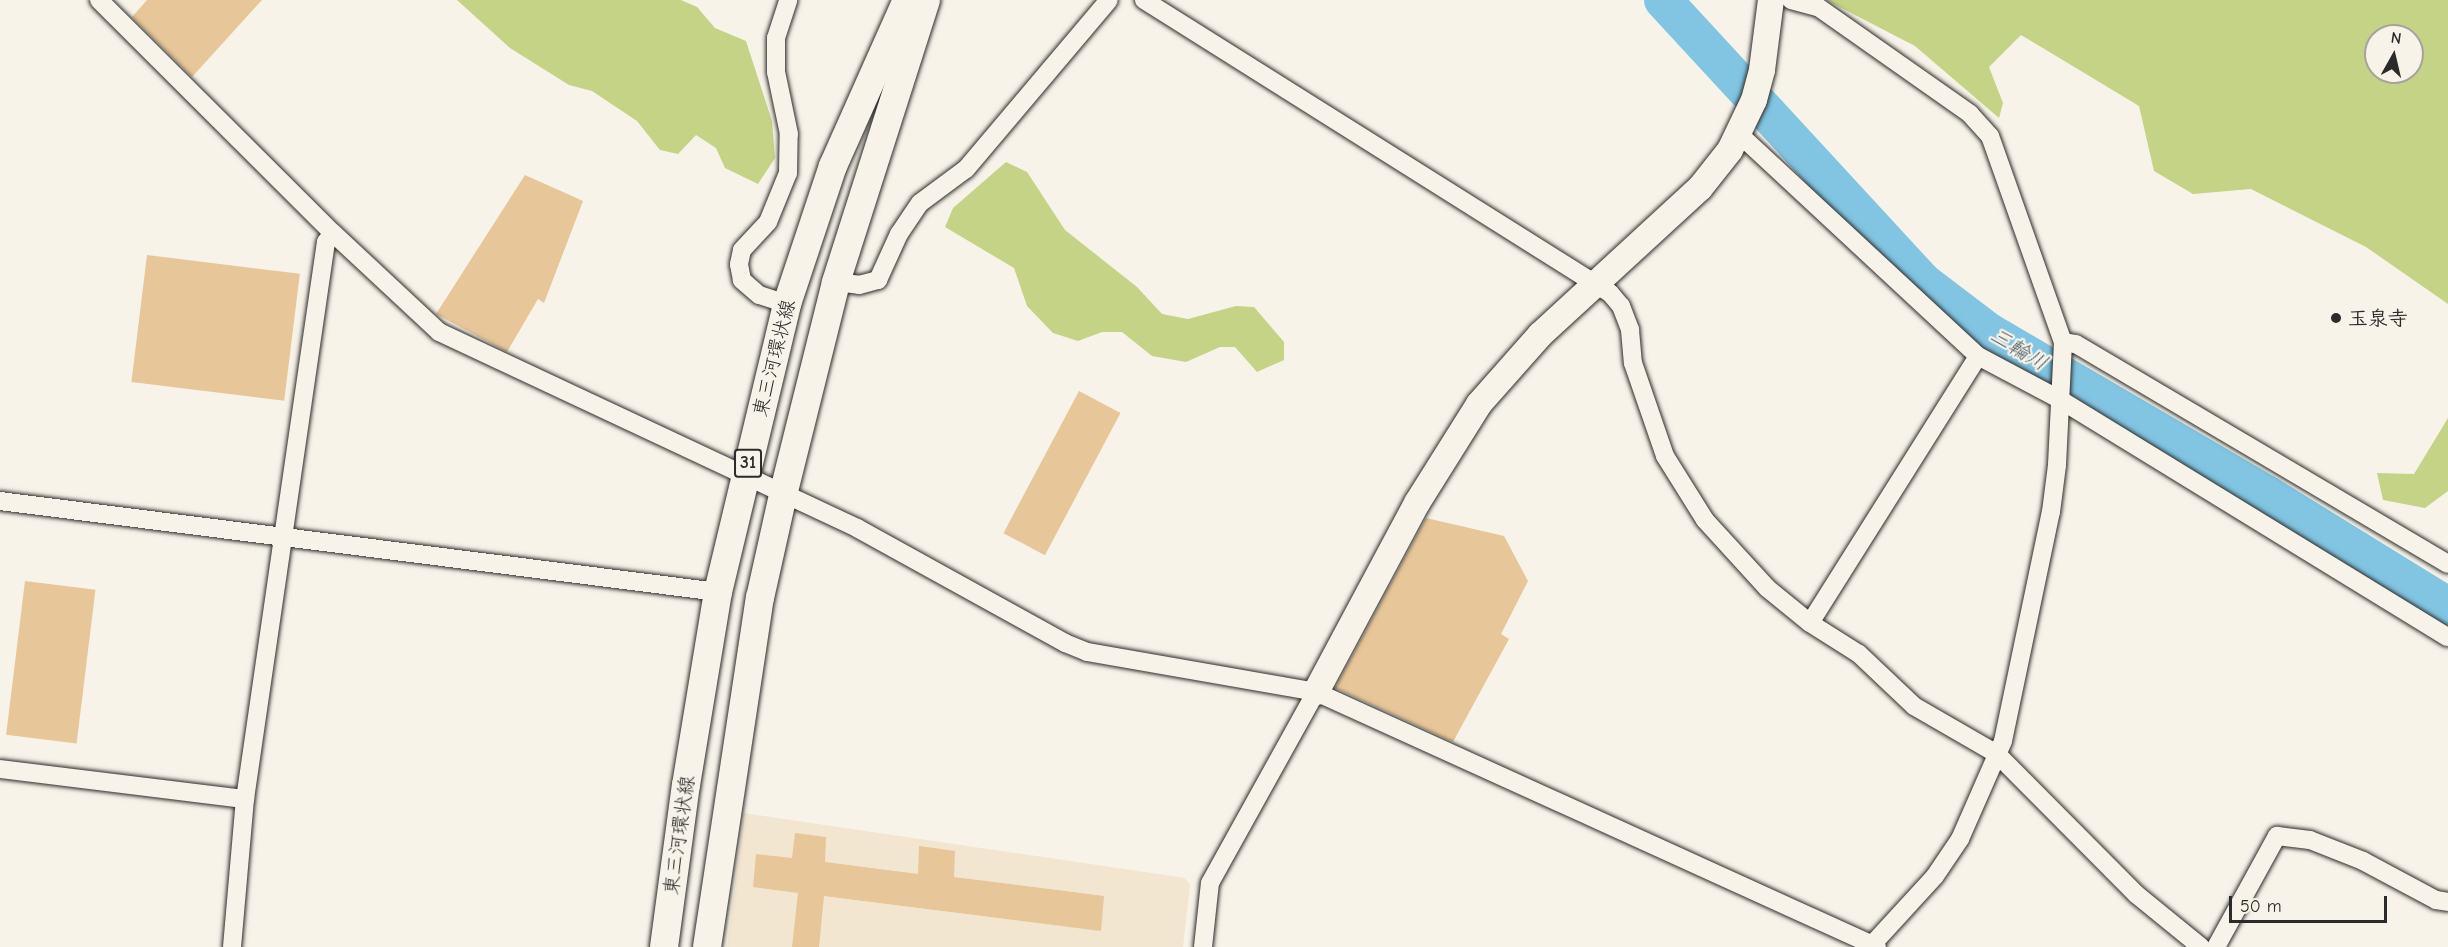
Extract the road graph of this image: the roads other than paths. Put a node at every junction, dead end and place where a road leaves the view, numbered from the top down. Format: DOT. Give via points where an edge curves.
graph roads {
  1 [pos="99,0"];
  2 [pos="788,0"];
  3 [pos="907,0"];
  4 [pos="926,0"];
  5 [pos="1109,0"];
  6 [pos="1144,0"];
  7 [pos="1771,0"];
  8 [pos="1791,0"];
  9 [pos="1741,128"];
  10 [pos="333,233"];
  11 [pos="1597,281"];
  12 [pos="836,282"];
  13 [pos="787,304"];
  14 [pos="2063,346"];
  15 [pos="1978,356"];
  16 [pos="2059,396"];
  17 [pos="745,476"];
  18 [pos="783,495"];
  19 [pos="0,501"];
  20 [pos="285,538"];
  21 [pos="2448,564"];
  22 [pos="718,592"];
  23 [pos="1810,623"];
  24 [pos="2448,637"];
  25 [pos="1316,692"];
  26 [pos="1997,754"];
  27 [pos="0,769"];
  28 [pos="245,799"];
  29 [pos="2448,902"];
  30 [pos="1873,946"];
  31 [pos="232,947"];
  32 [pos="664,947"];
  33 [pos="708,947"];
  34 [pos="1203,947"];
  35 [pos="2201,947"];
  36 [pos="2216,947"];
  1 -- 10 [label="street"];
  2 -- 13 [label="street" via="776,38 776,72 789,134 788,173 768,222 742,250 739,264 742,280 759,295"];
  3 -- 13 [label="main road, 東三河環状線 / 31" via="833,166"];
  4 -- 12 [label="main road, 31"];
  5 -- 12 [label="street" via="966,169 920,203 899,234 878,280 858,285"];
  6 -- 11 [label="street" via="1470,206"];
  7 -- 9 [label="street" via="1762,70"];
  8 -- 14 [label="street" via="1818,7 1970,114 1990,136"];
  9 -- 11 [label="street" via="1700,188"];
  9 -- 15 [label="street"];
  10 -- 17 [label="street" via="439,332"];
  10 -- 20 [label="street" via="326,242"];
  11 -- 23 [label="street" via="1621,306 1630,330 1634,363 1665,456 1705,520 1767,588"];
  11 -- 25 [label="street" via="1505,371 1479,404 1417,503"];
  12 -- 18 [label="main road, 31"];
  13 -- 17 [label="main road, 東三河環状線 / 31"];
  14 -- 16 [label="street"];
  14 -- 21 [label="street" via="2076,344"];
  15 -- 16 [label="street"];
  15 -- 23 [label="street"];
  16 -- 24 [label="street"];
  16 -- 26 [label="street" via="2051,512"];
  17 -- 18 [label="street"];
  17 -- 22 [label="main road, 東三河環状線 / 31"];
  18 -- 25 [label="street" via="857,528 1087,652"];
  18 -- 33 [label="main road, 31" via="760,598"];
  19 -- 20 [label="street"];
  20 -- 22 [label="street"];
  20 -- 28 [label="street"];
  22 -- 32 [label="main road, 東三河環状線 / 31"];
  23 -- 26 [label="street" via="1859,654 1914,706"];
  25 -- 30 [label="street"];
  25 -- 34 [label="street" via="1210,883"];
  26 -- 30 [label="street" via="1960,839 1935,876"];
  26 -- 35 [label="street" via="2136,894"];
  27 -- 28 [label="street"];
  28 -- 31 [label="street"];
  29 -- 36 [label="street" via="2310,840 2277,836"];
}
